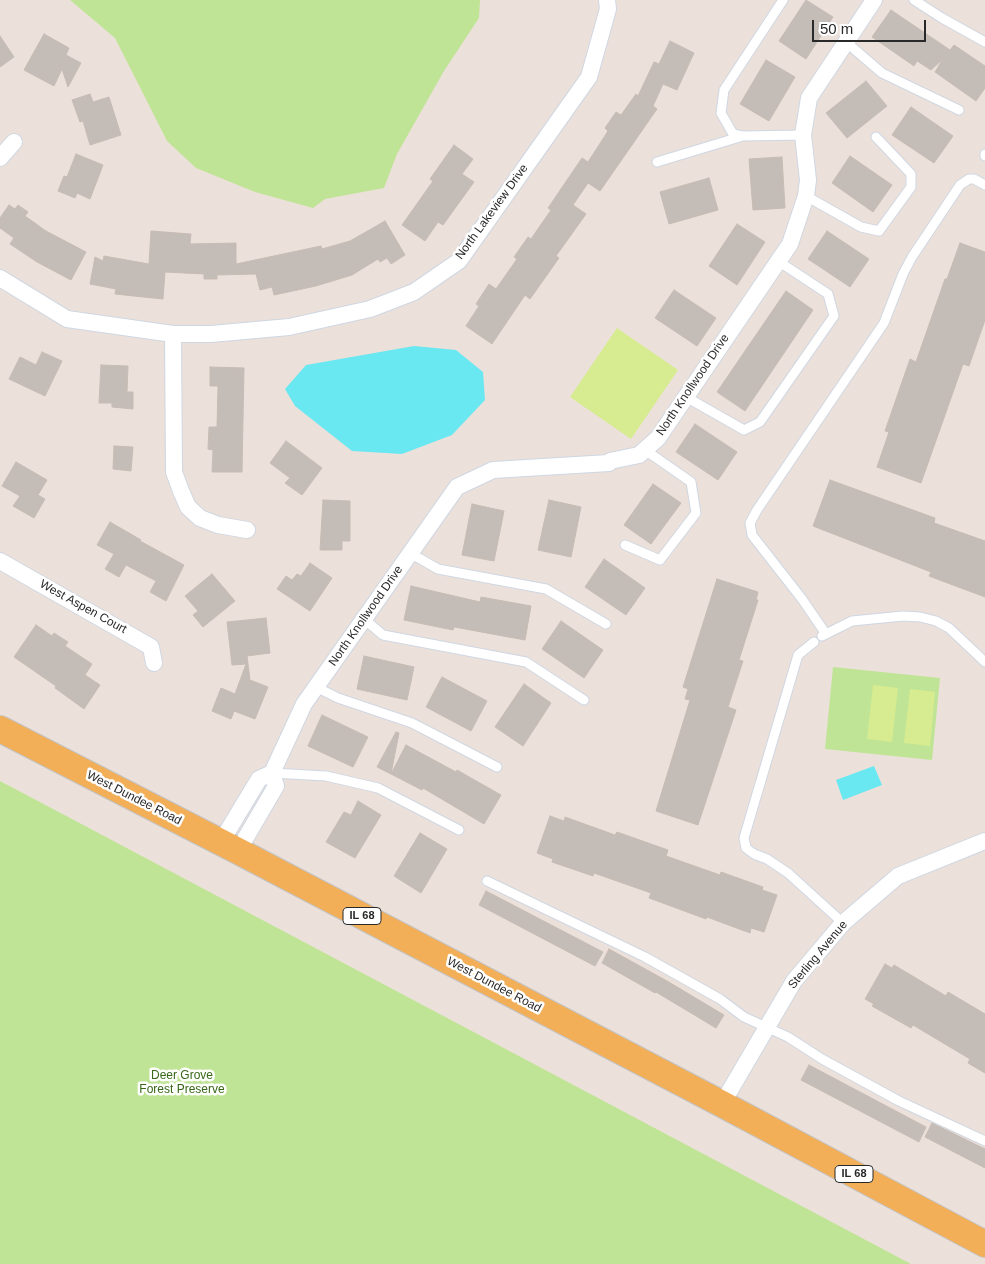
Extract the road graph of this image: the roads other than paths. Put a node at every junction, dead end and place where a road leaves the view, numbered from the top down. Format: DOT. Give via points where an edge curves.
graph roads {
  1 [pos="607,0"];
  2 [pos="783,0"];
  3 [pos="874,0"];
  4 [pos="914,0"];
  5 [pos="846,42"];
  6 [pos="985,42"];
  7 [pos="959,110"];
  8 [pos="803,135"];
  9 [pos="743,136"];
  10 [pos="876,138"];
  11 [pos="14,142"];
  12 [pos="0,158"];
  13 [pos="657,162"];
  14 [pos="985,185"];
  15 [pos="806,196"];
  16 [pos="778,261"];
  17 [pos="0,278"];
  18 [pos="173,334"];
  19 [pos="686,397"];
  20 [pos="645,450"];
  21 [pos="247,530"];
  22 [pos="625,545"];
  23 [pos="410,553"];
  24 [pos="0,561"];
  25 [pos="364,620"];
  26 [pos="606,624"];
  27 [pos="814,642"];
  28 [pos="985,662"];
  29 [pos="154,663"];
  30 [pos="316,687"];
  31 [pos="584,700"];
  32 [pos="0,729"];
  33 [pos="498,767"];
  34 [pos="272,773"];
  35 [pos="459,830"];
  36 [pos="985,841"];
  37 [pos="229,847"];
  38 [pos="487,881"];
  39 [pos="843,923"];
  40 [pos="767,1027"];
  41 [pos="722,1104"];
  42 [pos="985,1140"];
  43 [pos="985,1244"];
  1 -- 18 [label="street, North Lakeview Drive" via="608,9 589,77 459,261 414,292 370,309 289,327"];
  2 -- 9 [label="lane" via="724,90 721,113 733,134"];
  3 -- 5 [label="street, North Knollwood Drive"];
  4 -- 6 [label="lane"];
  5 -- 7 [label="lane" via="882,73"];
  5 -- 8 [label="street, North Knollwood Drive" via="809,98"];
  8 -- 9 [label="lane"];
  8 -- 15 [label="street, North Knollwood Drive" via="808,180"];
  9 -- 13 [label="lane"];
  10 -- 15 [label="lane" via="911,174 911,187 879,231 861,227"];
  11 -- 12 [label="street"];
  14 -- 28 [label="lane" via="974,179 960,184 912,257 884,323 750,523 752,535 802,599 824,635 852,621 920,617 949,628"];
  15 -- 16 [label="street, North Knollwood Drive" via="790,244"];
  16 -- 19 [label="street, North Knollwood Drive"];
  16 -- 19 [label="lane" via="828,294 834,316 760,422 744,430"];
  17 -- 18 [label="street, North Lakeview Drive" via="67,318"];
  18 -- 21 [label="street" via="174,472 180,491 200,518"];
  19 -- 20 [label="street, North Knollwood Drive" via="658,438"];
  20 -- 22 [label="lane" via="691,482 696,512 660,560"];
  20 -- 23 [label="street, North Knollwood Drive" via="639,455 609,463 493,470 457,487"];
  23 -- 25 [label="street, North Knollwood Drive"];
  23 -- 26 [label="lane" via="438,569 546,589"];
  24 -- 29 [label="street, West Aspen Court" via="151,647"];
  25 -- 30 [label="street, North Knollwood Drive"];
  25 -- 31 [label="lane" via="383,635 526,662"];
  27 -- 39 [label="lane" via="798,655 744,838 746,848 788,873"];
  30 -- 33 [label="lane" via="338,698 412,722"];
  30 -- 34 [label="street, North Knollwood Drive" via="304,704"];
  32 -- 37 [label="main road, West Dundee Road / IL 68"];
  34 -- 35 [label="lane" via="326,776 378,788"];
  34 -- 37 [label="street, North Knollwood Drive" via="276,786"];
  36 -- 39 [label="street, Sterling Avenue" via="898,876"];
  37 -- 41 [label="main road, West Dundee Road / IL 68"];
  38 -- 40 [label="lane" via="645,957 720,999 744,1017"];
  39 -- 40 [label="street, Sterling Avenue" via="794,981"];
  40 -- 41 [label="street, Sterling Avenue"];
  40 -- 42 [label="lane" via="899,1101"];
  41 -- 43 [label="main road, West Dundee Road / IL 68"];
}
